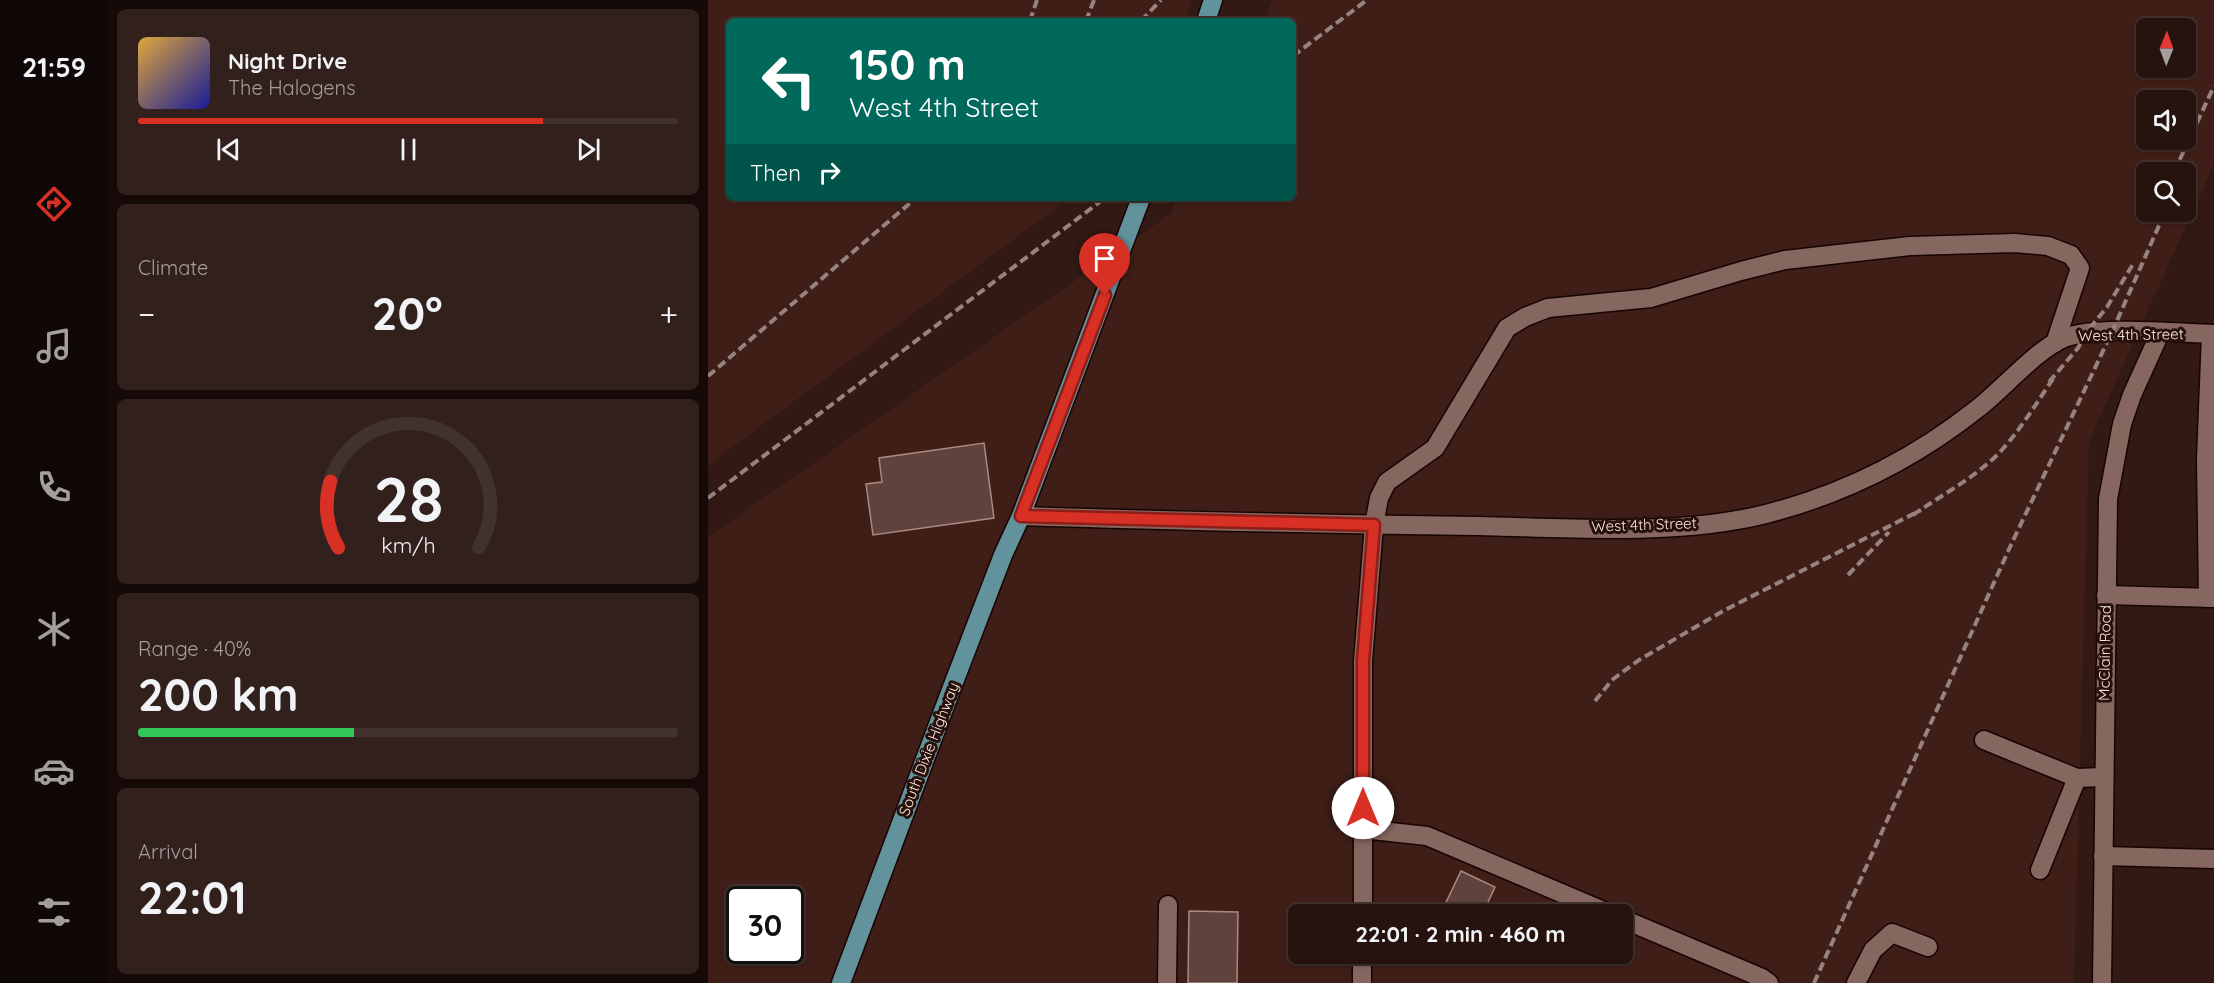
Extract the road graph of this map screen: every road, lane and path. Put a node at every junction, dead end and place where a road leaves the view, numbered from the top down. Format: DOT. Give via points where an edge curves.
graph roads {
  1 [pos="1213,0"];
  2 [pos="1207,18"];
  3 [pos="1140,201"];
  4 [pos="2160,333"];
  5 [pos="2212,334"];
  6 [pos="2055,342"];
  7 [pos="1021,516"];
  8 [pos="1374,525"];
  9 [pos="2106,595"];
  10 [pos="2211,598"];
  11 [pos="1984,740"];
  12 [pos="2103,777"];
  13 [pos="2077,778"];
  14 [pos="1363,829"];
  15 [pos="2103,856"];
  16 [pos="2214,859"];
  17 [pos="2040,870"];
  18 [pos="1362,904"];
  19 [pos="1587,904"];
  20 [pos="1168,905"];
  21 [pos="1633,923"];
  22 [pos="1928,947"];
  23 [pos="1362,964"];
  24 [pos="841,983"];
  25 [pos="1167,983"];
  26 [pos="1362,983"];
  27 [pos="1769,983"];
  28 [pos="1856,983"];
  29 [pos="2102,983"];
  1 -- 2 [label="main road"];
  3 -- 7 [label="main road, South Dixie Highway"];
  4 -- 5 [label="street, West 4th Street"];
  4 -- 6 [label="street, West 4th Street" via="2086,333"];
  4 -- 9 [label="street, McClain Road" via="2132,395 2116,445 2108,499"];
  5 -- 10 [label="street" via="2206,459"];
  6 -- 8 [label="street, West 4th Street" via="1950,431 1908,457 1830,495 1763,514 1650,527"];
  6 -- 8 [label="street" via="2080,268 2071,255 2048,246 2015,243 1910,246 1785,260 1651,298 1548,308 1507,328 1435,448 1387,482 1378,498"];
  7 -- 8 [label="street, West 4th Street"];
  7 -- 24 [label="main road, South Dixie Highway"];
  8 -- 14 [label="street" via="1363,661"];
  9 -- 10 [label="street"];
  9 -- 12 [label="street, McClain Road"];
  11 -- 13 [label="street"];
  12 -- 13 [label="street"];
  12 -- 15 [label="street, McClain Road"];
  13 -- 17 [label="street"];
  14 -- 18 [label="street"];
  14 -- 19 [label="street" via="1427,836"];
  15 -- 16 [label="street"];
  15 -- 29 [label="street, McClain Road"];
  20 -- 25 [label="street"];
  21 -- 27 [label="street"];
  22 -- 28 [label="street" via="1892,933 1873,950"];
  23 -- 26 [label="street"];
}
